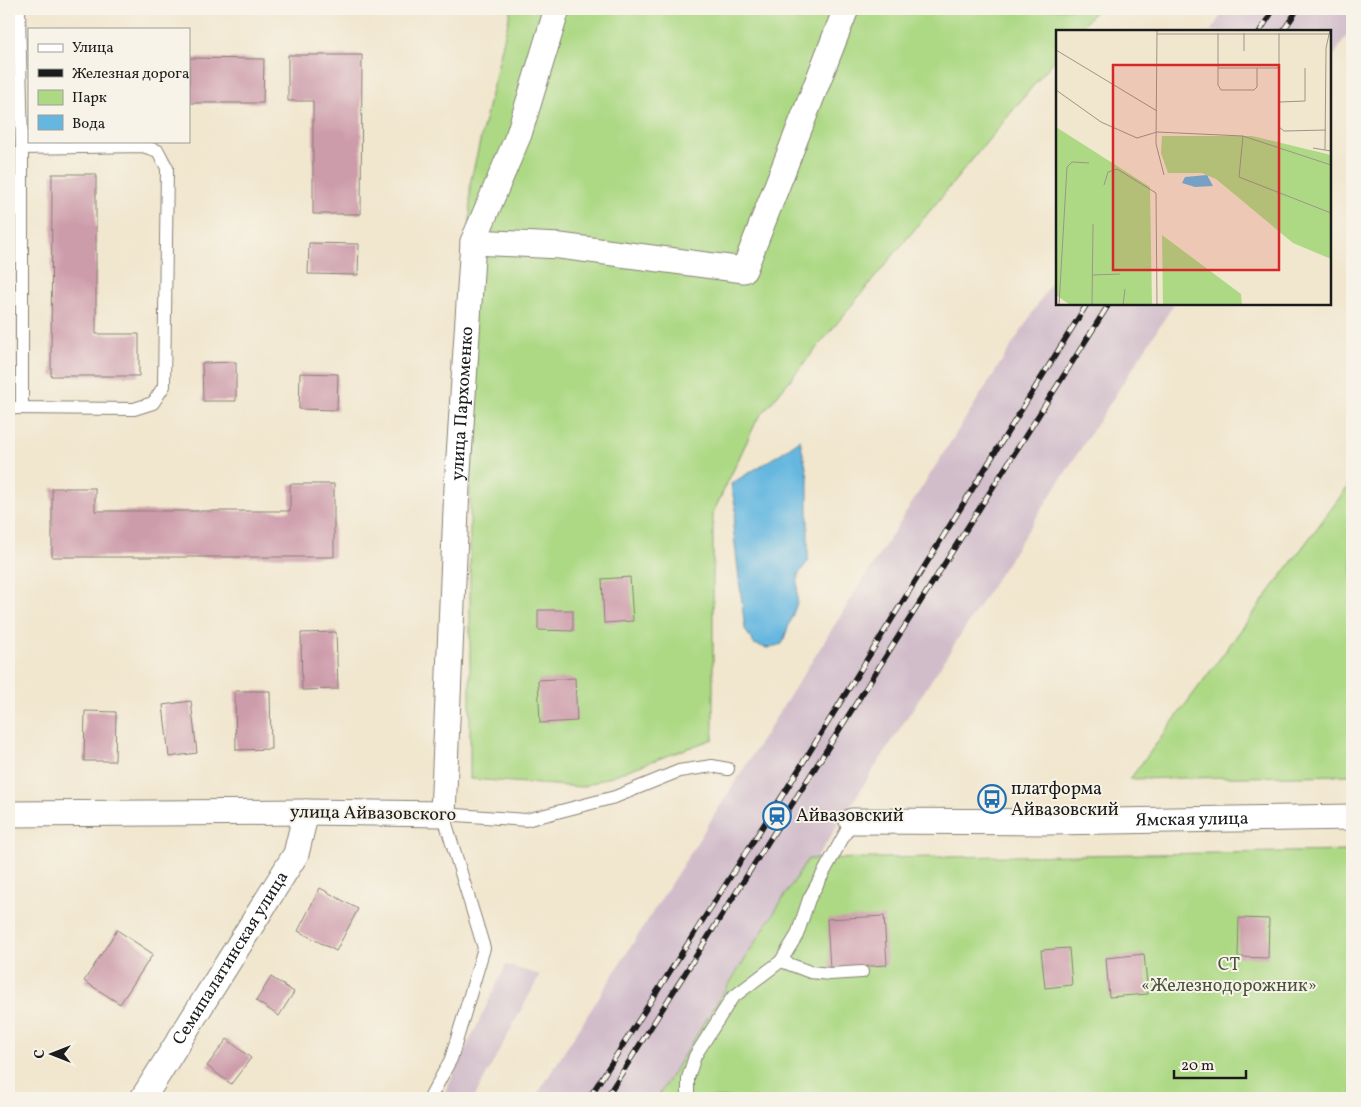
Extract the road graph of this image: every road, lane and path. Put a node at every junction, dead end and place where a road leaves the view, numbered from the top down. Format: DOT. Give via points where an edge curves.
graph roads {
  1 [pos="19,9"];
  2 [pos="557,9"];
  3 [pos="846,9"];
  4 [pos="22,148"];
  5 [pos="473,242"];
  6 [pos="9,408"];
  7 [pos="22,408"];
  8 [pos="728,769"];
  9 [pos="306,812"];
  10 [pos="9,814"];
  11 [pos="443,814"];
  12 [pos="1352,817"];
  13 [pos="852,821"];
  14 [pos="781,961"];
  15 [pos="862,972"];
  16 [pos="143,1098"];
  17 [pos="430,1098"];
  18 [pos="688,1098"];
  1 -- 4 [label="lane"];
  2 -- 5 [label="street, улица Пархоменко" via="519,134"];
  3 -- 5 [label="street" via="744,270 560,246"];
  4 -- 7 [label="lane"];
  4 -- 7 [label="lane" via="143,146 158,152 167,168 164,386 153,403 134,409"];
  5 -- 11 [label="street, улица Пархоменко" via="457,487"];
  6 -- 7 [label="lane"];
  8 -- 11 [label="lane, улица Айвазовского" via="712,766 679,771 615,797 526,820"];
  9 -- 10 [label="street, улица Айвазовского"];
  9 -- 11 [label="street, улица Айвазовского"];
  9 -- 16 [label="street, Семипалатинская улица" via="296,854"];
  11 -- 17 [label="lane" via="484,948 451,1060"];
  12 -- 13 [label="street, Ямская улица" via="1051,822"];
  13 -- 14 [label="lane" via="809,899 797,935"];
  14 -- 15 [label="lane" via="810,972"];
  14 -- 18 [label="lane" via="732,998 695,1056 688,1078"];
}
